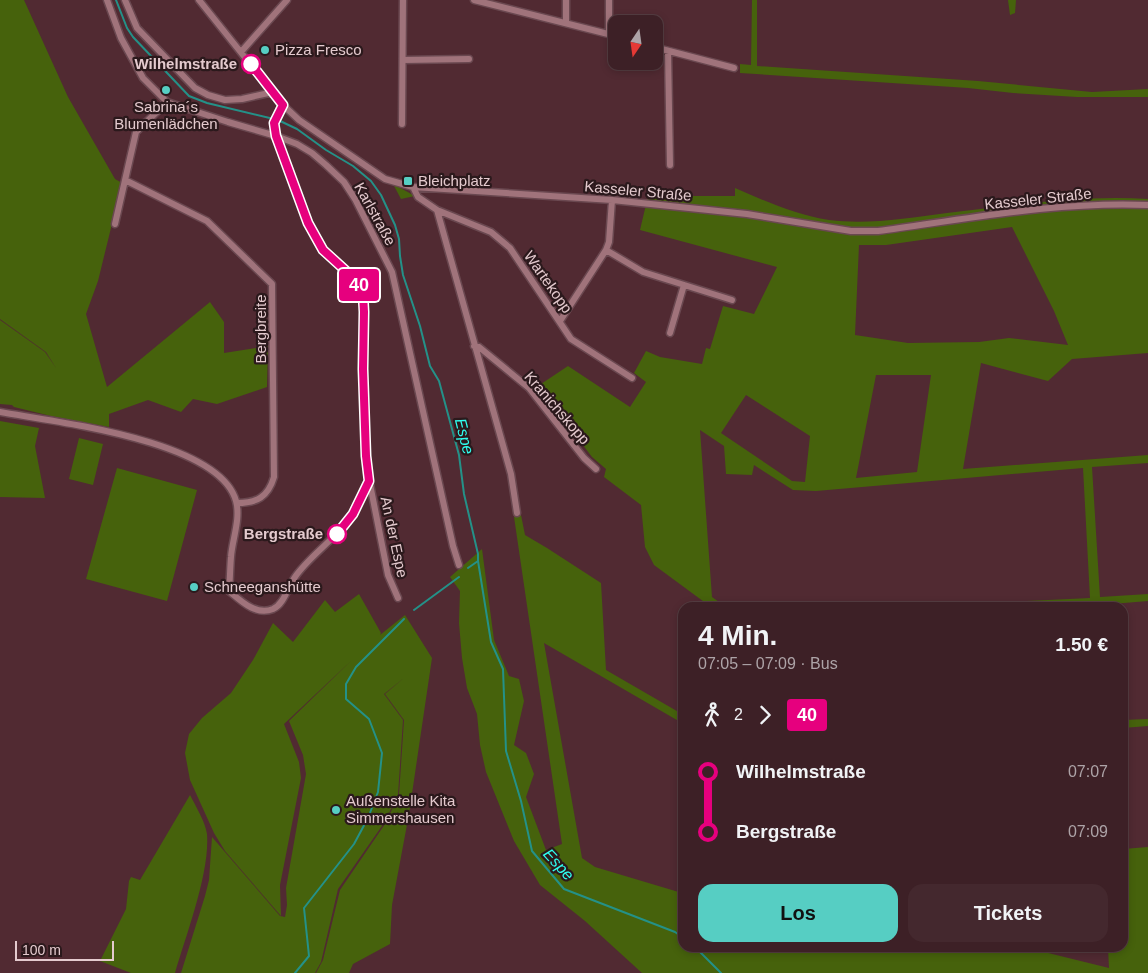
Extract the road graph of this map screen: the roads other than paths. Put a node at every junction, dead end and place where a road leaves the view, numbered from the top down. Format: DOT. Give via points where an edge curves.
graph roads {
  1 [pos="107,0"];
  2 [pos="125,0"];
  3 [pos="199,0"];
  4 [pos="287,0"];
  5 [pos="403,0"];
  6 [pos="474,0"];
  7 [pos="566,0"];
  8 [pos="609,0"];
  9 [pos="609,15"];
  10 [pos="566,23"];
  11 [pos="608,34"];
  12 [pos="663,50"];
  13 [pos="668,51"];
  14 [pos="241,52"];
  15 [pos="469,59"];
  16 [pos="404,60"];
  17 [pos="734,68"];
  18 [pos="273,92"];
  19 [pos="167,102"];
  20 [pos="283,105"];
  21 [pos="402,124"];
  22 [pos="276,136"];
  23 [pos="670,165"];
  24 [pos="125,180"];
  25 [pos="413,187"];
  26 [pos="612,200"];
  27 [pos="1148,205"];
  28 [pos="437,210"];
  29 [pos="116,224"];
  30 [pos="606,250"];
  31 [pos="684,285"];
  32 [pos="732,300"];
  33 [pos="560,321"];
  34 [pos="670,333"];
  35 [pos="474,346"];
  36 [pos="632,378"];
  37 [pos="0,412"];
  38 [pos="596,469"];
  39 [pos="369,481"];
  40 [pos="237,502"];
  41 [pos="517,513"];
  42 [pos="459,566"];
  43 [pos="398,598"];
  1 -- 19 [label="street, Karlstraße" via="121,38 143,78"];
  2 -- 18 [label="street" via="137,28 195,88 225,100"];
  3 -- 14 [label="street, Kasseler Straße"];
  4 -- 14 [label="street"];
  5 -- 16 [label="street"];
  6 -- 10 [label="street"];
  7 -- 10 [label="street"];
  8 -- 9 [label="street"];
  10 -- 11 [label="street"];
  12 -- 13 [label="street"];
  13 -- 17 [label="street"];
  13 -- 23 [label="street"];
  14 -- 18 [label="street, Kasseler Straße"];
  15 -- 16 [label="street"];
  16 -- 21 [label="street"];
  18 -- 20 [label="street, Kasseler Straße"];
  19 -- 22 [label="street, Karlstraße"];
  19 -- 24 [label="street" via="136,132"];
  20 -- 22 [label="street" via="274,123"];
  20 -- 25 [label="street, Kasseler Straße" via="302,122 385,179"];
  22 -- 39 [label="street" via="308,223 323,250 356,280 363,294"];
  22 -- 42 [label="street, Karlstraße" via="312,153 344,182 356,199 392,272"];
  24 -- 29 [label="street"];
  24 -- 40 [label="street, Bergbreite" via="207,221 272,284 274,477 258,500"];
  25 -- 26 [label="street, Kasseler Straße"];
  25 -- 28 [label="street" via="418,197"];
  26 -- 27 [label="street, Kasseler Straße" via="747,214 851,231 878,231 1077,206"];
  26 -- 30 [label="street"];
  28 -- 33 [label="street, Wartekopp" via="491,232 510,248"];
  28 -- 35 [label="street"];
  30 -- 31 [label="street" via="643,272"];
  30 -- 33 [label="street"];
  31 -- 32 [label="street"];
  31 -- 34 [label="street"];
  33 -- 36 [label="street, Wartekopp" via="572,339"];
  35 -- 38 [label="street, Kranichskopp" via="529,388"];
  35 -- 41 [label="street" via="511,474"];
  37 -- 40 [label="street" via="157,444 220,476"];
  39 -- 40 [label="street" via="353,514 295,576 280,602 268,610 251,608 229,592"];
  39 -- 43 [label="street, An der Espe" via="388,575"];
}
